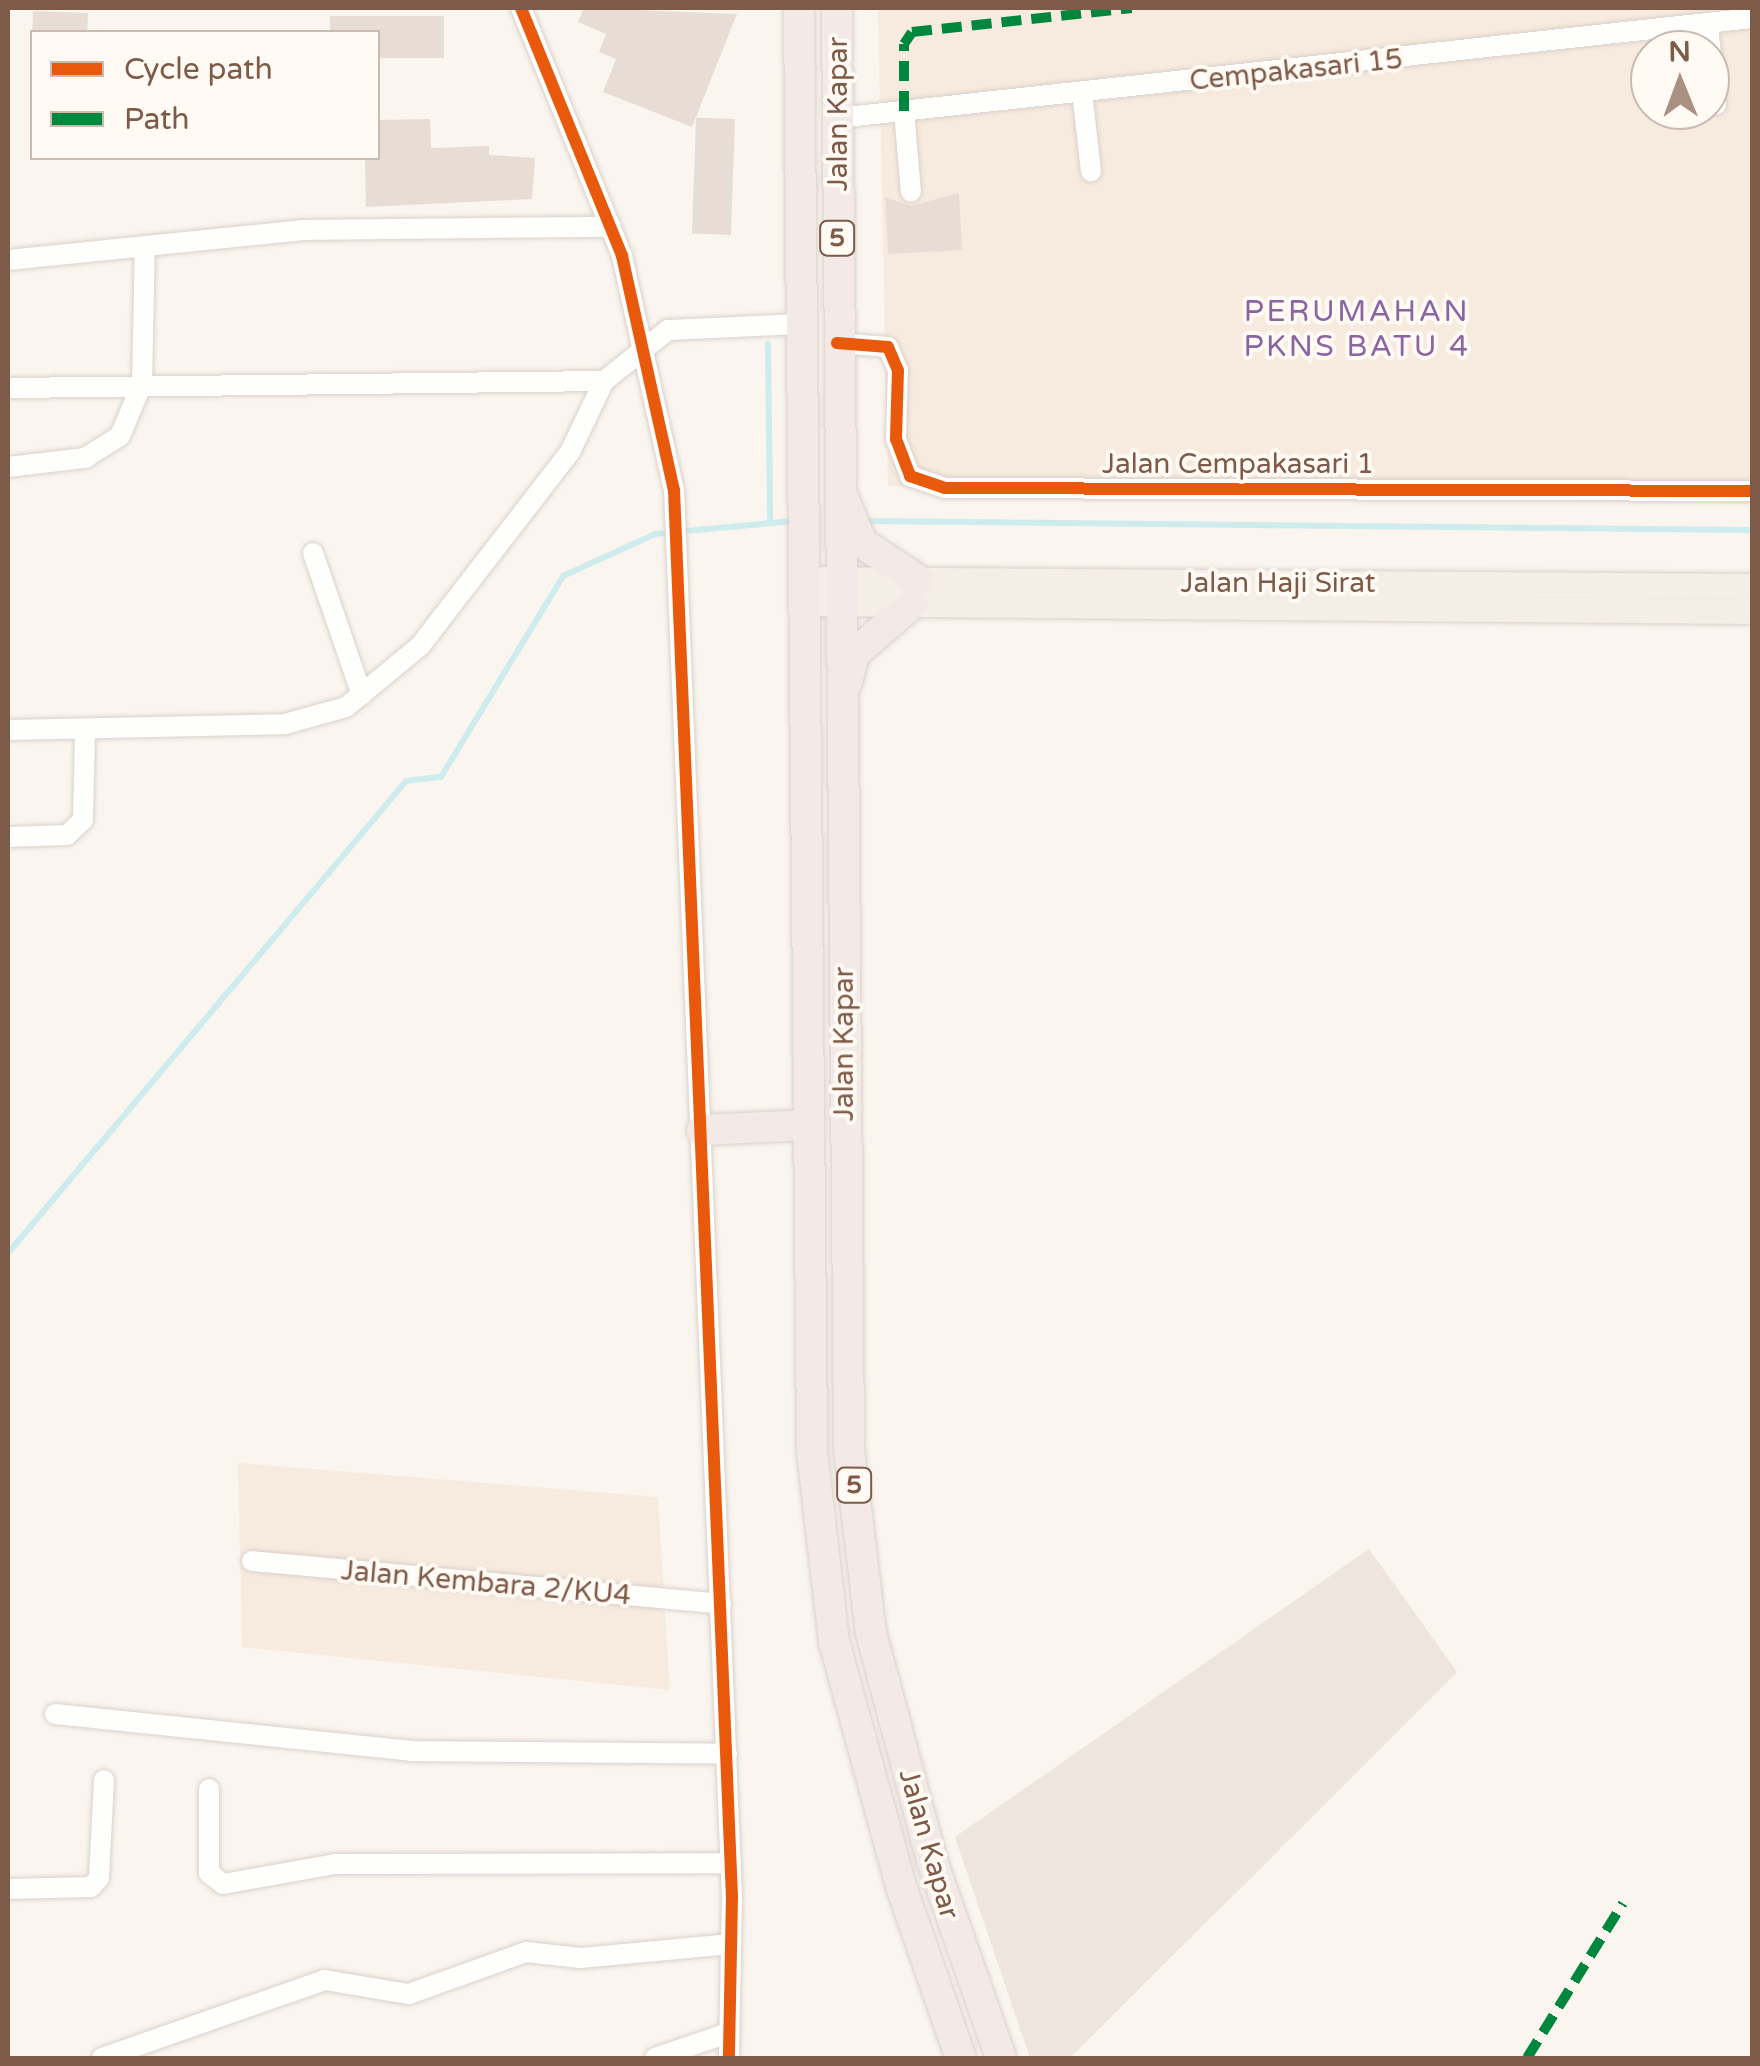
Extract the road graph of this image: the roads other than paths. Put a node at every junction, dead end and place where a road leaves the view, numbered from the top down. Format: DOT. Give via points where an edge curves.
graph roads {
  1 [pos="520,8"];
  2 [pos="799,8"];
  3 [pos="838,8"];
  4 [pos="1752,18"];
  5 [pos="1708,26"];
  6 [pos="1708,30"];
  7 [pos="1082,92"];
  8 [pos="904,111"];
  9 [pos="838,118"];
  10 [pos="1091,171"];
  11 [pos="910,192"];
  12 [pos="610,227"];
  13 [pos="145,246"];
  14 [pos="8,260"];
  15 [pos="800,324"];
  16 [pos="837,344"];
  17 [pos="648,346"];
  18 [pos="604,381"];
  19 [pos="142,384"];
  20 [pos="8,388"];
  21 [pos="8,467"];
  22 [pos="1752,491"];
  23 [pos="850,545"];
  24 [pos="313,552"];
  25 [pos="1752,586"];
  26 [pos="803,591"];
  27 [pos="838,591"];
  28 [pos="915,592"];
  29 [pos="1752,612"];
  30 [pos="362,694"];
  31 [pos="840,716"];
  32 [pos="8,730"];
  33 [pos="85,730"];
  34 [pos="8,837"];
  35 [pos="843,891"];
  36 [pos="806,892"];
  37 [pos="793,1126"];
  38 [pos="702,1130"];
  39 [pos="252,1561"];
  40 [pos="720,1604"];
  41 [pos="55,1714"];
  42 [pos="726,1754"];
  43 [pos="104,1780"];
  44 [pos="209,1789"];
  45 [pos="731,1863"];
  46 [pos="8,1889"];
  47 [pos="731,1944"];
  48 [pos="728,2033"];
  49 [pos="102,2058"];
  50 [pos="655,2058"];
  51 [pos="729,2058"];
  52 [pos="962,2058"];
  53 [pos="1001,2058"];
  1 -- 12 [label="street"];
  2 -- 15 [label="highway, Jalan Kapar / 5"];
  3 -- 9 [label="highway, Jalan Kapar / 5"];
  4 -- 5 [label="street, Cempakasari 15"];
  5 -- 6 [label="street"];
  5 -- 7 [label="street, Cempakasari 15"];
  7 -- 8 [label="street, Cempakasari 15"];
  7 -- 10 [label="street"];
  8 -- 9 [label="street, Cempakasari 15"];
  8 -- 11 [label="street"];
  9 -- 16 [label="highway, Jalan Kapar / 5"];
  12 -- 13 [label="street" via="301,230"];
  12 -- 17 [label="street"];
  13 -- 14 [label="street"];
  13 -- 19 [label="street"];
  15 -- 17 [label="street" via="668,330"];
  15 -- 26 [label="highway, Jalan Kapar / 5"];
  16 -- 22 [label="street, Jalan Cempakasari 1" via="888,347 898,370 896,438 910,476 945,488"];
  16 -- 23 [label="highway, Jalan Kapar / 5" via="840,489"];
  17 -- 18 [label="street"];
  17 -- 38 [label="street" via="674,490"];
  18 -- 19 [label="street"];
  18 -- 30 [label="street" via="551,477 420,646"];
  19 -- 20 [label="street"];
  19 -- 21 [label="street" via="106,449"];
  23 -- 27 [label="highway, Jalan Kapar / 5"];
  23 -- 28 [label="highway"];
  24 -- 30 [label="street"];
  25 -- 28 [label="main road, Jalan Haji Sirat"];
  26 -- 27 [label="main road, Jalan Haji Sirat"];
  26 -- 36 [label="highway, Jalan Kapar / 5"];
  27 -- 28 [label="main road, Jalan Haji Sirat"];
  27 -- 31 [label="highway, Jalan Kapar / 5"];
  28 -- 29 [label="main road, Jalan Haji Sirat"];
  28 -- 31 [label="highway" via="854,654"];
  30 -- 33 [label="street" via="285,724"];
  31 -- 35 [label="highway, Jalan Kapar / 5"];
  32 -- 33 [label="street"];
  33 -- 34 [label="street" via="84,820 67,835"];
  35 -- 36 [label="highway"];
  35 -- 53 [label="highway, Jalan Kapar / 5" via="849,1449 870,1634 938,1881"];
  36 -- 37 [label="highway, Jalan Kapar / 5"];
  37 -- 38 [label="highway"];
  37 -- 52 [label="highway, Jalan Kapar / 5" via="812,1452 834,1641 902,1889"];
  38 -- 40 [label="street"];
  39 -- 40 [label="street, Jalan Kembara 2/KU4"];
  40 -- 42 [label="street"];
  41 -- 42 [label="street" via="411,1751"];
  42 -- 45 [label="street"];
  43 -- 46 [label="street" via="99,1878 76,1892"];
  44 -- 45 [label="street" via="209,1873 223,1884 335,1864"];
  45 -- 47 [label="street"];
  47 -- 48 [label="street"];
  47 -- 49 [label="street" via="581,1958 526,1952 409,1994 325,1980"];
  48 -- 50 [label="street"];
  48 -- 51 [label="street"];
}
